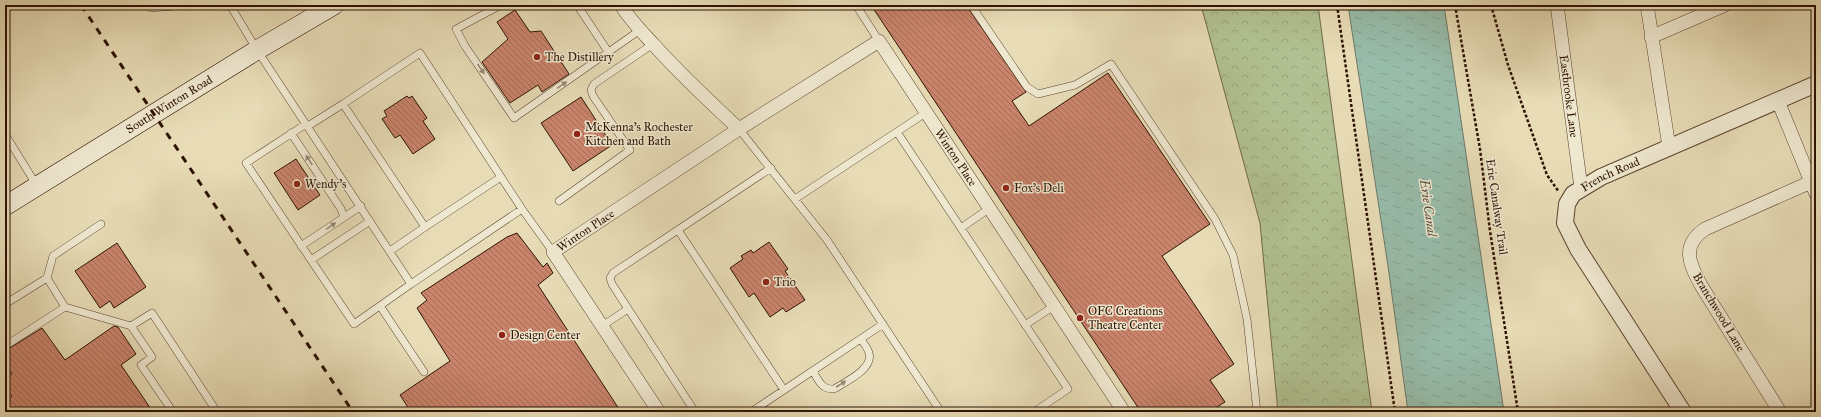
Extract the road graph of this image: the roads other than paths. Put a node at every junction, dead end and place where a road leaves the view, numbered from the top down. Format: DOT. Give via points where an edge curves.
graph roads {
  1 [pos="150,5"];
  2 [pos="186,5"];
  3 [pos="230,5"];
  4 [pos="334,5"];
  5 [pos="501,5"];
  6 [pos="577,5"];
  7 [pos="621,5"];
  8 [pos="856,5"];
  9 [pos="971,5"];
  10 [pos="1556,5"];
  11 [pos="1647,5"];
  12 [pos="1726,5"];
  13 [pos="640,30"];
  14 [pos="1651,36"];
  15 [pos="879,41"];
  16 [pos="653,44"];
  17 [pos="257,50"];
  18 [pos="608,53"];
  19 [pos="1816,84"];
  20 [pos="1778,101"];
  21 [pos="343,104"];
  22 [pos="927,112"];
  23 [pos="307,125"];
  24 [pos="739,129"];
  25 [pos="897,132"];
  26 [pos="291,133"];
  27 [pos="5,134"];
  28 [pos="1669,147"];
  29 [pos="771,168"];
  30 [pos="501,177"];
  31 [pos="1811,182"];
  32 [pos="37,186"];
  33 [pos="1581,188"];
  34 [pos="1816,194"];
  35 [pos="795,199"];
  36 [pos="558,201"];
  37 [pos="5,206"];
  38 [pos="361,206"];
  39 [pos="990,208"];
  40 [pos="522,209"];
  41 [pos="344,217"];
  42 [pos="370,221"];
  43 [pos="101,224"];
  44 [pos="425,227"];
  45 [pos="961,228"];
  46 [pos="678,230"];
  47 [pos="301,246"];
  48 [pos="390,251"];
  49 [pos="553,252"];
  50 [pos="311,260"];
  51 [pos="48,278"];
  52 [pos="411,284"];
  53 [pos="5,304"];
  54 [pos="380,306"];
  55 [pos="1054,306"];
  56 [pos="65,307"];
  57 [pos="628,309"];
  58 [pos="883,324"];
  59 [pos="1026,325"];
  60 [pos="131,326"];
  61 [pos="602,326"];
  62 [pos="861,339"];
  63 [pos="5,346"];
  64 [pos="813,371"];
  65 [pos="424,372"];
  66 [pos="784,390"];
  67 [pos="173,412"];
  68 [pos="217,412"];
  69 [pos="660,412"];
  70 [pos="695,412"];
  71 [pos="751,412"];
  72 [pos="941,412"];
  73 [pos="1034,412"];
  74 [pos="1124,412"];
  75 [pos="1257,412"];
  76 [pos="1683,412"];
  77 [pos="1780,412"];
  1 -- 2 [label="lane" via="152,8"];
  3 -- 17 [label="lane"];
  4 -- 17 [label="main road, South Winton Road"];
  5 -- 18 [label="lane, one-way" via="456,29 514,118"];
  6 -- 18 [label="lane"];
  7 -- 13 [label="street"];
  8 -- 15 [label="lane"];
  9 -- 75 [label="lane" via="1027,87 1038,94 1076,85 1111,64 1215,219 1233,255 1247,319"];
  10 -- 33 [label="street, Eastbrooke Lane"];
  11 -- 14 [label="street"];
  12 -- 14 [label="street"];
  13 -- 16 [label="street"];
  13 -- 18 [label="lane"];
  14 -- 28 [label="street"];
  15 -- 22 [label="street, Winton Place"];
  15 -- 24 [label="street, Winton Place"];
  16 -- 24 [label="street" via="701,95"];
  16 -- 36 [label="lane" via="594,84 591,90 630,150"];
  17 -- 23 [label="lane"];
  17 -- 32 [label="main road, South Winton Road"];
  19 -- 20 [label="street, French Road"];
  20 -- 28 [label="street, French Road"];
  20 -- 31 [label="street"];
  21 -- 23 [label="lane"];
  21 -- 30 [label="lane" via="420,53"];
  21 -- 44 [label="lane"];
  22 -- 25 [label="lane"];
  22 -- 39 [label="street, Winton Place"];
  23 -- 26 [label="lane"];
  23 -- 38 [label="lane"];
  24 -- 29 [label="lane"];
  24 -- 49 [label="street, Winton Place"];
  25 -- 35 [label="lane"];
  25 -- 45 [label="lane"];
  41 -- 26 [label="lane, one-way"];
  26 -- 47 [label="lane" via="246,163"];
  27 -- 32 [label="lane"];
  28 -- 33 [label="street, French Road"];
  29 -- 35 [label="lane"];
  29 -- 46 [label="lane"];
  30 -- 40 [label="lane"];
  30 -- 44 [label="lane"];
  31 -- 34 [label="street"];
  31 -- 77 [label="street, Branchwood Lane" via="1705,229 1696,235 1690,245 1689,257 1702,287"];
  32 -- 37 [label="main road, South Winton Road"];
  33 -- 76 [label="street, French Road" via="1573,194 1567,204 1565,223 1578,249"];
  35 -- 58 [label="lane" via="827,240"];
  38 -- 41 [label="lane"];
  38 -- 42 [label="lane"];
  39 -- 45 [label="lane"];
  39 -- 55 [label="street, Winton Place"];
  40 -- 49 [label="lane"];
  40 -- 52 [label="lane"];
  47 -- 41 [label="lane, one-way"];
  42 -- 48 [label="lane"];
  42 -- 50 [label="lane"];
  43 -- 51 [label="lane" via="53,256"];
  44 -- 48 [label="lane"];
  45 -- 59 [label="lane"];
  46 -- 57 [label="lane" via="613,273 610,278 612,284"];
  46 -- 66 [label="lane"];
  47 -- 50 [label="lane"];
  48 -- 52 [label="lane"];
  49 -- 61 [label="street, Winton Place"];
  50 -- 54 [label="lane" via="354,324"];
  51 -- 53 [label="lane"];
  51 -- 56 [label="lane"];
  52 -- 54 [label="lane"];
  54 -- 65 [label="lane"];
  55 -- 59 [label="lane"];
  55 -- 74 [label="street, Winton Place"];
  56 -- 60 [label="lane"];
  56 -- 63 [label="lane"];
  57 -- 61 [label="lane"];
  57 -- 70 [label="lane"];
  58 -- 62 [label="lane"];
  58 -- 72 [label="lane"];
  59 -- 73 [label="lane" via="1068,390"];
  60 -- 67 [label="lane" via="152,357 141,365"];
  60 -- 68 [label="lane" via="152,313"];
  61 -- 69 [label="street, Winton Place"];
  62 -- 64 [label="lane"];
  64 -- 62 [label="lane, one-way" via="822,386 828,390 834,389 864,370 869,362 870,353"];
  64 -- 66 [label="lane"];
  66 -- 71 [label="lane"];
}
